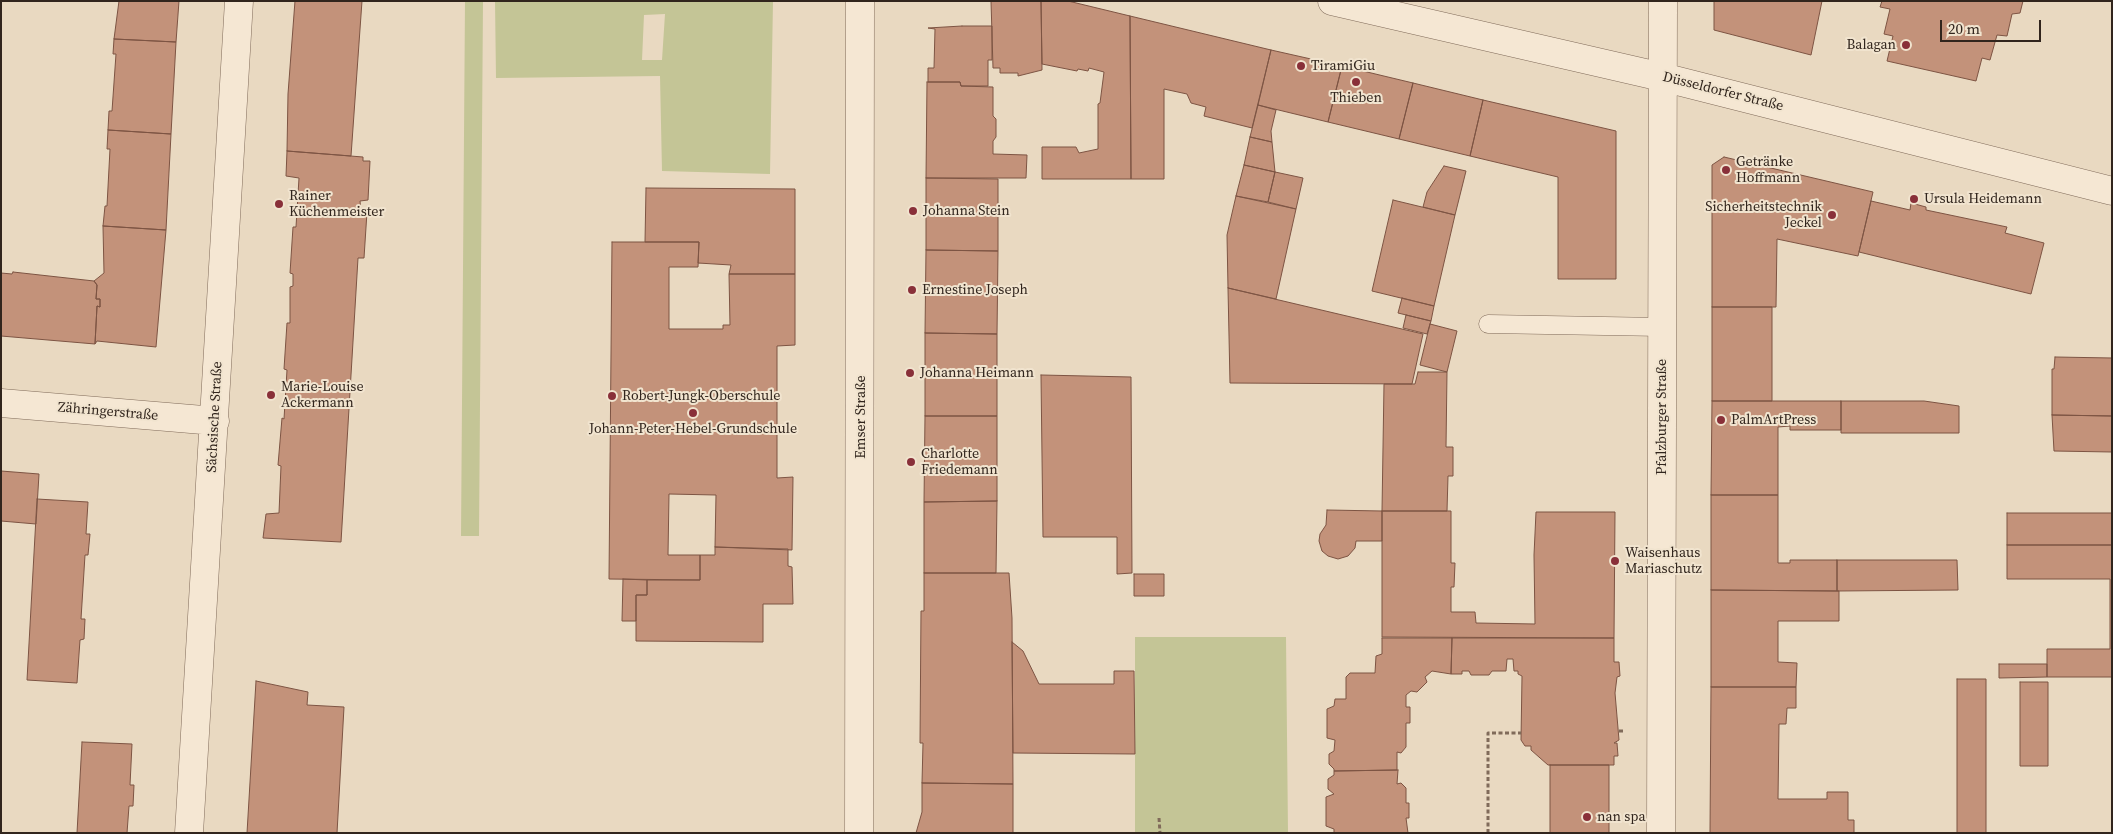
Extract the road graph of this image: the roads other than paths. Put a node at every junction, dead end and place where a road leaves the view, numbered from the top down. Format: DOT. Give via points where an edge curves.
graph roads {
  1 [pos="239,1"];
  2 [pos="860,1"];
  3 [pos="1332,1"];
  4 [pos="1663,1"];
  5 [pos="1662,77"];
  6 [pos="2112,191"];
  7 [pos="1488,324"];
  8 [pos="1662,326"];
  9 [pos="1,403"];
  10 [pos="216,421"];
  11 [pos="189,833"];
  12 [pos="859,833"];
  13 [pos="1661,833"];
  1 -- 10 [label="street, Sächsische Straße"];
  2 -- 12 [label="street, Emser Straße"];
  3 -- 5 [label="street, Düsseldorfer Straße"];
  4 -- 5 [label="street, Pfalzburger Straße"];
  5 -- 6 [label="street, Düsseldorfer Straße"];
  5 -- 8 [label="street, Pfalzburger Straße"];
  7 -- 8 [label="lane"];
  8 -- 13 [label="street, Pfalzburger Straße"];
  9 -- 10 [label="street, Zähringerstraße"];
  10 -- 11 [label="street, Sächsische Straße"];
}
